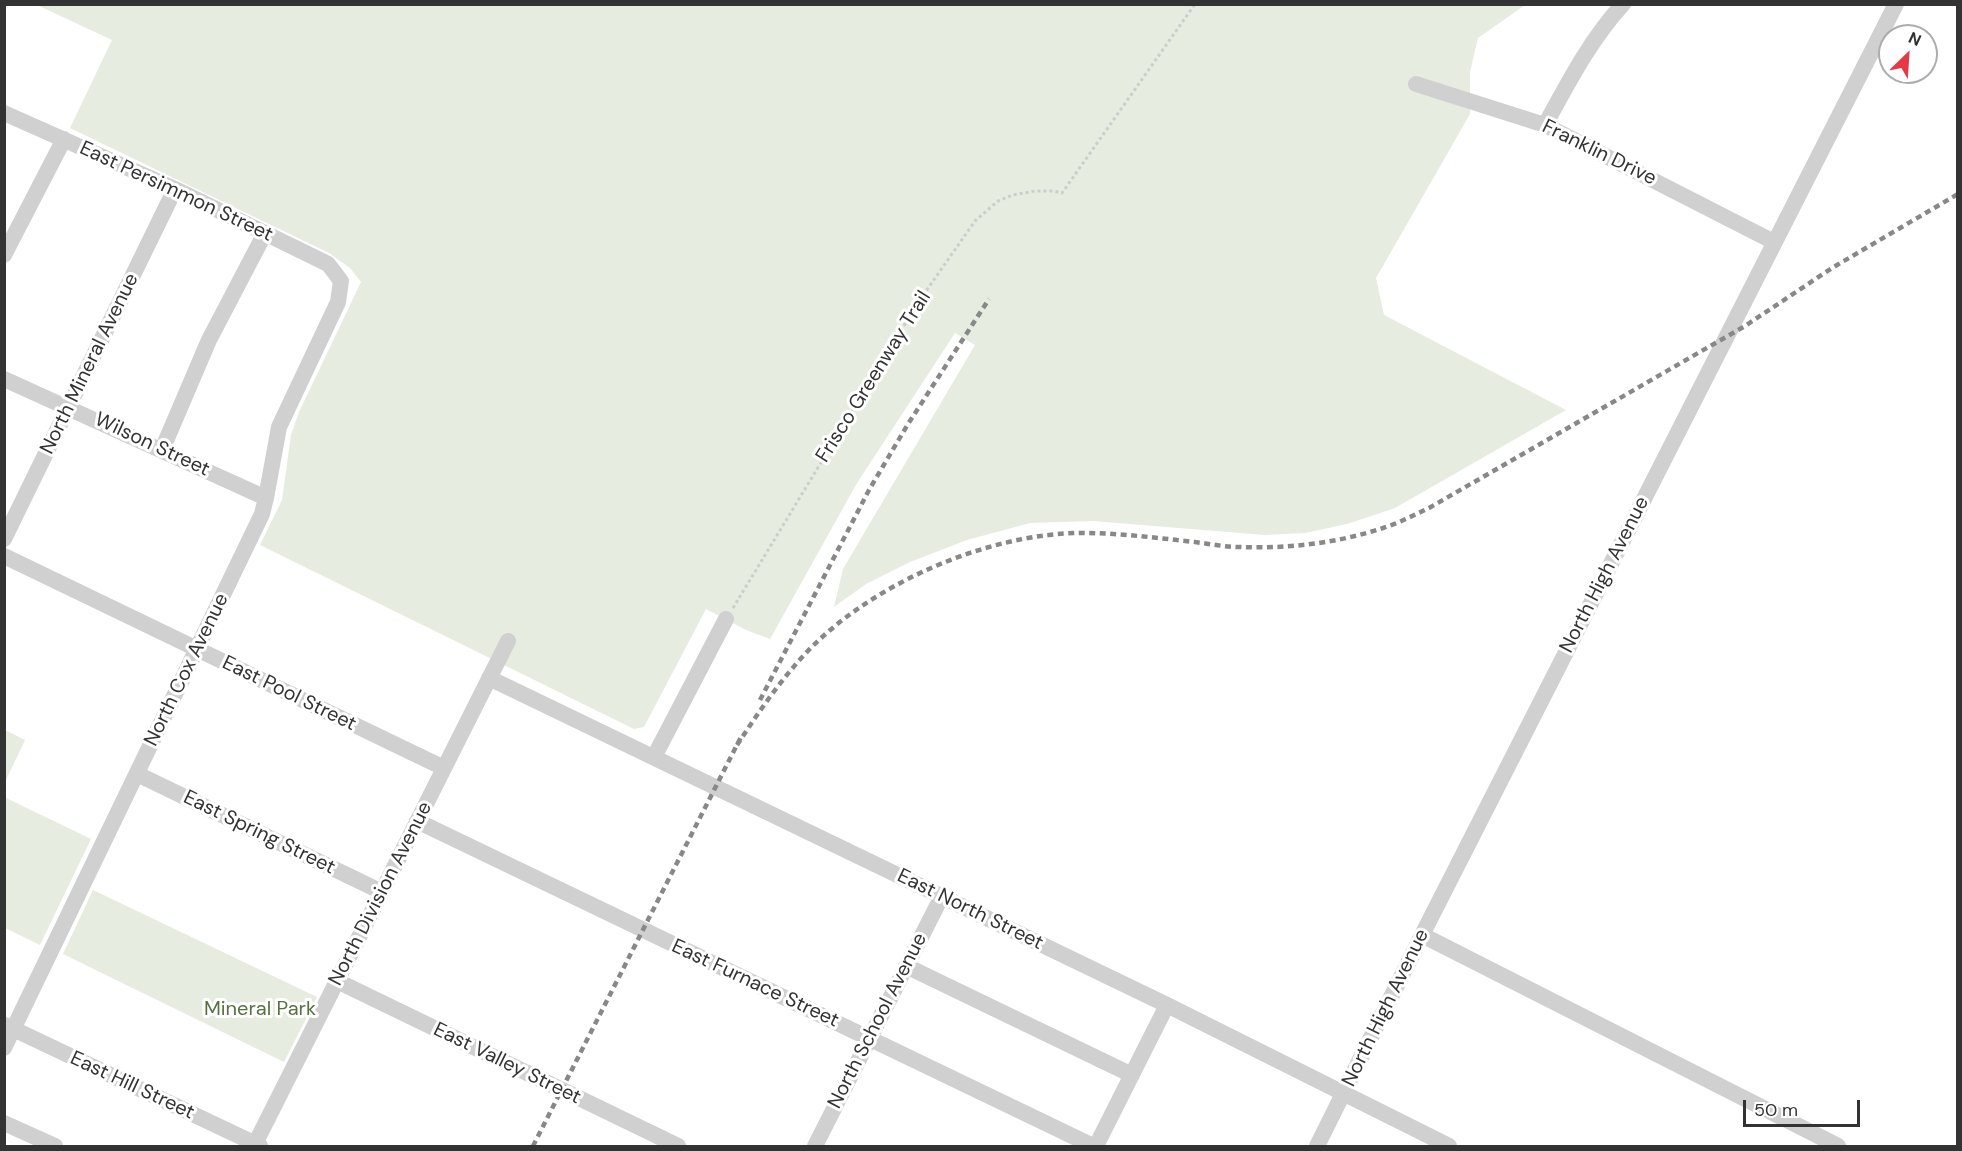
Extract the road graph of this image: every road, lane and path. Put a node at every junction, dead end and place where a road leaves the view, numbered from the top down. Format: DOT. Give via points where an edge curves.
graph roads {
  1 [pos="1195,4"];
  2 [pos="1623,4"];
  3 [pos="1896,4"];
  4 [pos="1416,84"];
  5 [pos="4,112"];
  6 [pos="1545,125"];
  7 [pos="64,139"];
  8 [pos="175,189"];
  9 [pos="265,233"];
  10 [pos="1774,242"];
  11 [pos="4,255"];
  12 [pos="341,281"];
  13 [pos="4,379"];
  14 [pos="70,408"];
  15 [pos="162,450"];
  16 [pos="266,498"];
  17 [pos="4,539"];
  18 [pos="4,556"];
  19 [pos="726,620"];
  20 [pos="508,641"];
  21 [pos="197,650"];
  22 [pos="489,678"];
  23 [pos="654,757"];
  24 [pos="444,768"];
  25 [pos="137,774"];
  26 [pos="417,821"];
  27 [pos="382,892"];
  28 [pos="942,896"];
  29 [pos="1422,935"];
  30 [pos="906,966"];
  31 [pos="337,981"];
  32 [pos="1167,1005"];
  33 [pos="9,1027"];
  34 [pos="870,1038"];
  35 [pos="4,1048"];
  36 [pos="1132,1075"];
  37 [pos="1343,1095"];
  38 [pos="4,1123"];
  39 [pos="55,1146"];
  40 [pos="257,1146"];
  41 [pos="678,1146"];
  42 [pos="815,1146"];
  43 [pos="1094,1146"];
  44 [pos="1317,1146"];
  45 [pos="1449,1146"];
  46 [pos="1838,1146"];
  1 -- 19 [label="path, Frisco Greenway Trail" via="1062,193 1035,191 1013,195 986,209 975,221 917,304"];
  2 -- 6 [label="street" via="1582,58"];
  3 -- 10 [label="street, North High Avenue"];
  4 -- 6 [label="street, Franklin Drive"];
  5 -- 7 [label="street, East Persimmon Street"];
  6 -- 10 [label="street, Franklin Drive"];
  7 -- 8 [label="street, East Persimmon Street"];
  7 -- 11 [label="street"];
  8 -- 9 [label="street, East Persimmon Street"];
  8 -- 14 [label="street, North Mineral Avenue"];
  9 -- 12 [label="street, East Persimmon Street" via="328,264"];
  9 -- 15 [label="street" via="209,340"];
  10 -- 29 [label="street, North High Avenue"];
  12 -- 16 [label="street, North Cox Avenue" via="338,302 279,427"];
  13 -- 14 [label="street, Wilson Street"];
  14 -- 15 [label="street, Wilson Street"];
  14 -- 17 [label="street, North Mineral Avenue"];
  15 -- 16 [label="street, Wilson Street"];
  16 -- 21 [label="street, North Cox Avenue" via="253,534"];
  18 -- 21 [label="street, East Pool Street"];
  19 -- 23 [label="street"];
  20 -- 22 [label="street, North Division Avenue"];
  21 -- 24 [label="street, East Pool Street"];
  21 -- 25 [label="street, North Cox Avenue"];
  22 -- 23 [label="street, East North Street"];
  22 -- 24 [label="street, North Division Avenue"];
  23 -- 28 [label="street, East North Street"];
  24 -- 26 [label="street, North Division Avenue"];
  25 -- 27 [label="street, East Spring Street"];
  25 -- 33 [label="street, North Cox Avenue"];
  26 -- 27 [label="street, North Division Avenue"];
  26 -- 34 [label="street, East Furnace Street"];
  27 -- 31 [label="street, North Division Avenue"];
  28 -- 30 [label="street, North School Avenue"];
  28 -- 32 [label="street, East North Street"];
  29 -- 37 [label="street, North High Avenue"];
  29 -- 46 [label="street"];
  30 -- 34 [label="street, North School Avenue"];
  30 -- 36 [label="street"];
  31 -- 40 [label="street, North Division Avenue"];
  31 -- 41 [label="street, East Valley Street"];
  32 -- 36 [label="street"];
  32 -- 37 [label="street, East North Street"];
  33 -- 35 [label="street, North Cox Avenue"];
  33 -- 40 [label="street, East Hill Street"];
  34 -- 42 [label="street, North School Avenue"];
  34 -- 43 [label="street, East Furnace Street"];
  36 -- 43 [label="street"];
  37 -- 44 [label="street, North High Avenue"];
  37 -- 45 [label="street, East North Street"];
  38 -- 39 [label="street"];
}
